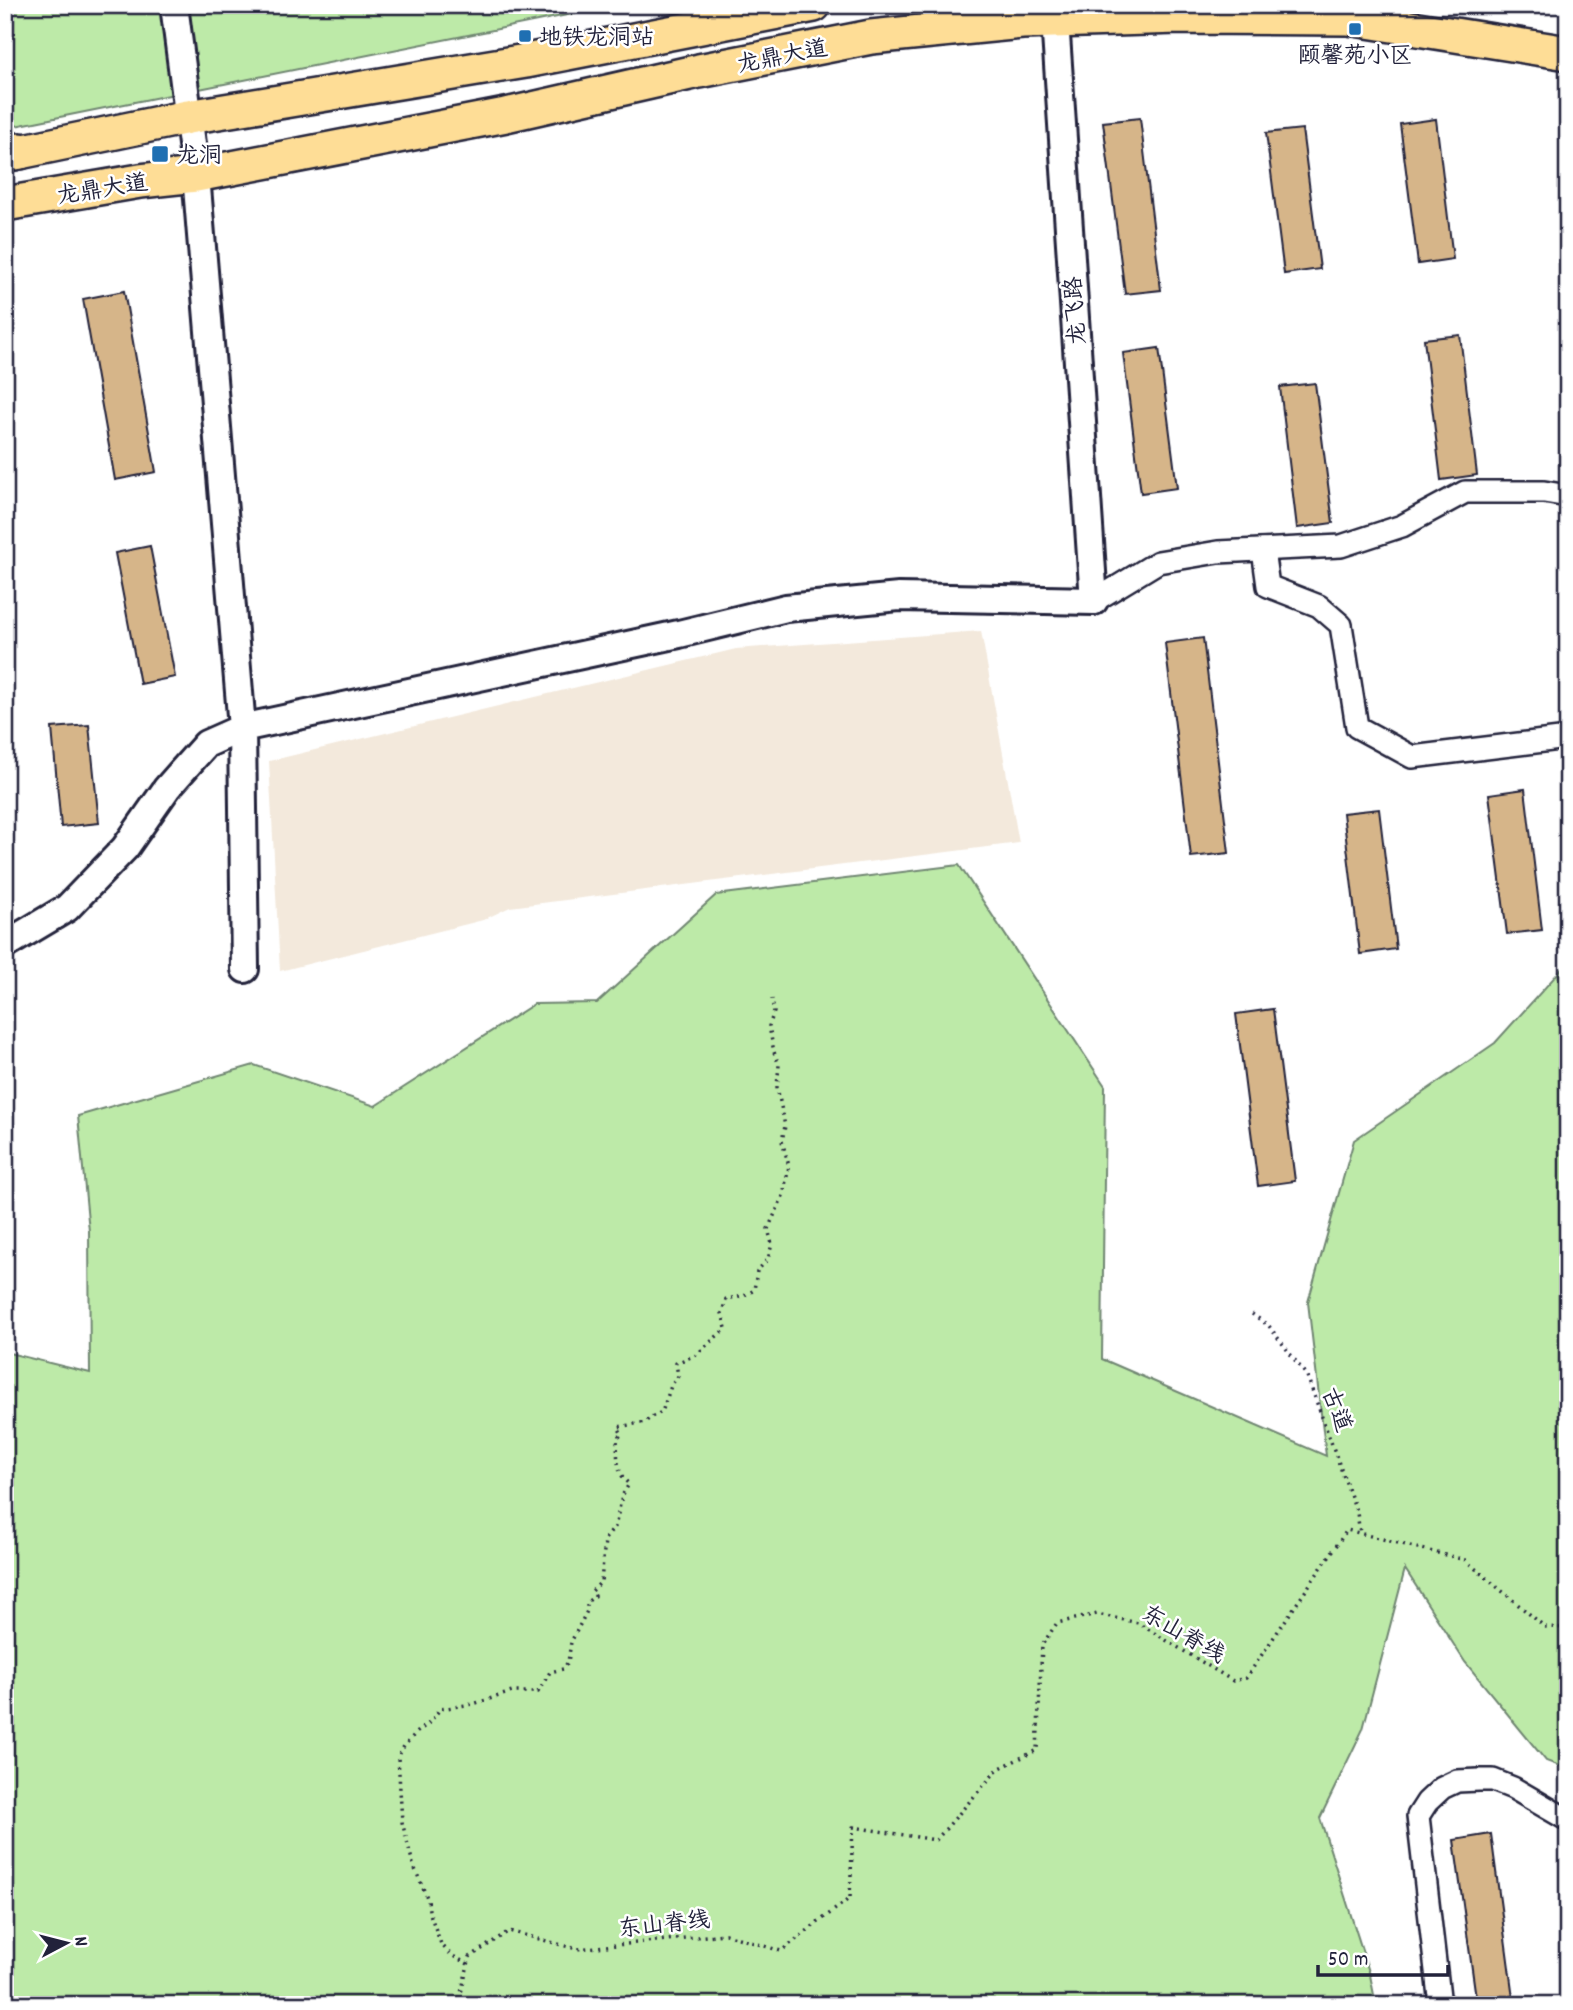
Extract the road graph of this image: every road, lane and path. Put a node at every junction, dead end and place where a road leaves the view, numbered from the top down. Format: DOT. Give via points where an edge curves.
graph roads {
  1 [pos="23,5"];
  2 [pos="814,5"];
  3 [pos="5,8"];
  4 [pos="175,9"];
  5 [pos="1054,13"];
  6 [pos="1568,53"];
  7 [pos="188,117"];
  8 [pos="10,153"];
  9 [pos="196,175"];
  10 [pos="5,204"];
  11 [pos="1568,496"];
  12 [pos="1263,550"];
  13 [pos="1094,601"];
  14 [pos="242,728"];
  15 [pos="1568,738"];
  16 [pos="5,945"];
  17 [pos="245,969"];
  18 [pos="772,999"];
  19 [pos="1252,1314"];
  20 [pos="1360,1534"];
  21 [pos="1568,1628"];
  22 [pos="1568,1819"];
  23 [pos="468,1964"];
  24 [pos="458,2005"];
  25 [pos="1440,2005"];
  1 -- 3 [label="path"];
  2 -- 7 [label="main road, 龙鼎大道" via="526,61"];
  4 -- 7 [label="street"];
  5 -- 6 [label="main road, 龙鼎大道" via="1348,18"];
  5 -- 9 [label="main road, 龙鼎大道" via="1022,22 871,37"];
  5 -- 13 [label="street, 龙飞路"];
  7 -- 8 [label="main road, 龙鼎大道"];
  7 -- 9 [label="street"];
  9 -- 10 [label="main road, 龙鼎大道"];
  9 -- 14 [label="street"];
  11 -- 12 [label="street" via="1465,492 1402,526 1341,546"];
  12 -- 13 [label="street" via="1158,562"];
  12 -- 15 [label="street" via="1268,586 1319,606 1341,625 1357,727 1412,757"];
  13 -- 14 [label="street" via="899,597 786,608"];
  14 -- 16 [label="street" via="206,744 167,788 125,848 67,908"];
  14 -- 17 [label="street"];
  18 -- 23 [label="path" via="769,1026 779,1065 777,1087 785,1126 782,1141 789,1166 783,1196 768,1229 772,1244 768,1259 757,1271 754,1290 726,1299 722,1313 726,1328 696,1355 676,1363 678,1376 662,1412 646,1422 618,1427 622,1434 617,1439 619,1471 629,1484 615,1527 605,1539 601,1582 592,1591 596,1596 587,1602 568,1662 550,1672 538,1692 512,1692 440,1709 398,1757 402,1822 413,1864 442,1944"];
  19 -- 20 [label="path, 古道" via="1269,1325 1307,1376 1357,1513"];
  20 -- 21 [label="path" via="1465,1560 1545,1627"];
  20 -- 23 [label="path, 东山脊线" via="1348,1530 1246,1678 1233,1681 1138,1623 1097,1614 1058,1623 1042,1645 1037,1750 999,1769 936,1840 853,1827 850,1898 781,1951 726,1934 577,1949 509,1931 470,1957"];
  22 -- 25 [label="street" via="1493,1780 1457,1781 1427,1802 1418,1816"];
  23 -- 24 [label="path"];
}
